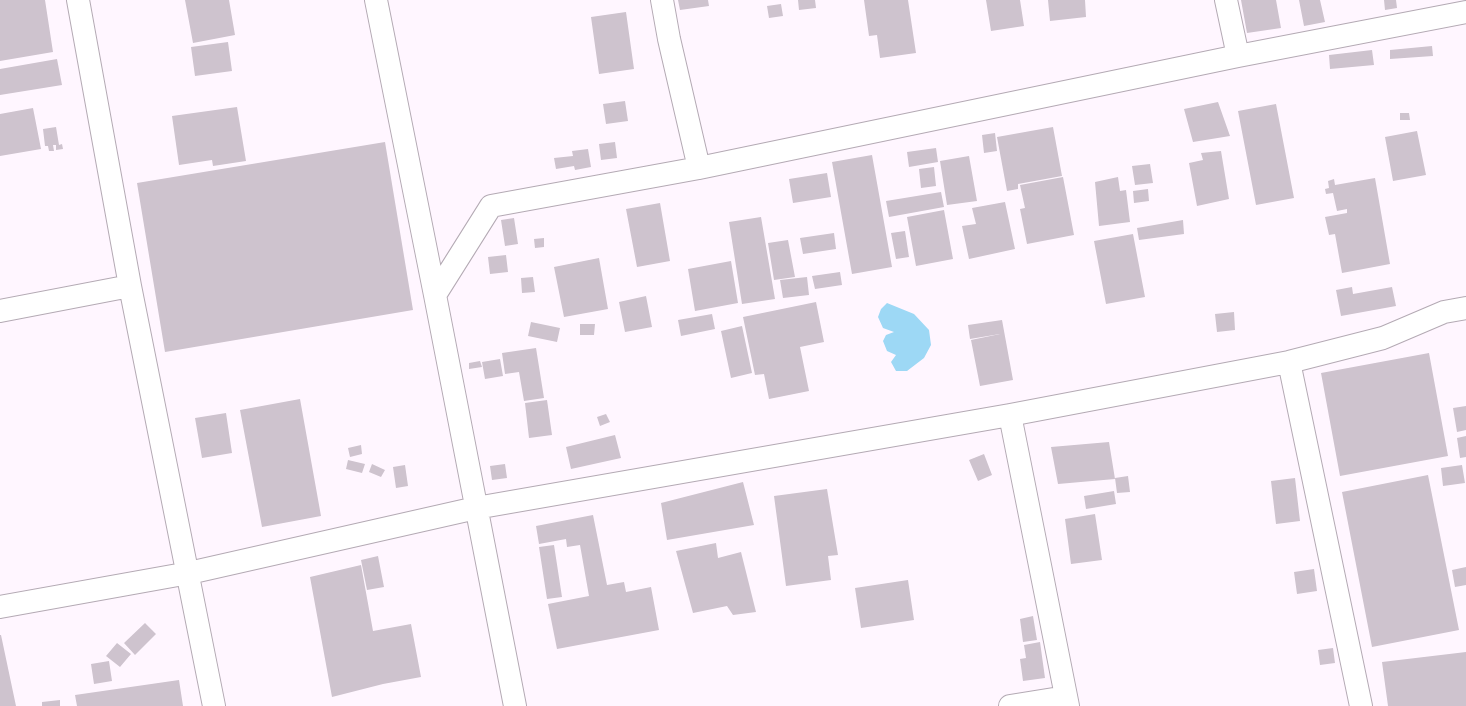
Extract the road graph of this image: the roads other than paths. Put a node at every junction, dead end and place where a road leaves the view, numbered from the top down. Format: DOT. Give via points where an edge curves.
graph roads {
  1 [pos="78,0"];
  2 [pos="376,0"];
  3 [pos="662,0"];
  4 [pos="1226,0"];
  5 [pos="1466,12"];
  6 [pos="1238,56"];
  7 [pos="699,168"];
  8 [pos="130,286"];
  9 [pos="435,295"];
  10 [pos="1466,308"];
  11 [pos="0,311"];
  12 [pos="1289,362"];
  13 [pos="1010,415"];
  14 [pos="476,508"];
  15 [pos="189,573"];
  16 [pos="0,607"];
  17 [pos="1067,701"];
  18 [pos="214,706"];
  19 [pos="515,706"];
  20 [pos="1010,706"];
  21 [pos="1361,706"];
  1 -- 8 [label="street"];
  2 -- 9 [label="street"];
  3 -- 7 [label="street"];
  4 -- 6 [label="street"];
  5 -- 6 [label="street"];
  6 -- 7 [label="street"];
  7 -- 9 [label="street" via="491,206"];
  8 -- 11 [label="street"];
  8 -- 15 [label="street"];
  9 -- 14 [label="street"];
  10 -- 12 [label="street" via="1444,312 1383,338"];
  12 -- 13 [label="street"];
  12 -- 21 [label="street"];
  13 -- 14 [label="street"];
  13 -- 17 [label="street"];
  14 -- 15 [label="street"];
  14 -- 19 [label="street"];
  15 -- 16 [label="street"];
  15 -- 18 [label="street"];
  17 -- 20 [label="street"];
}
